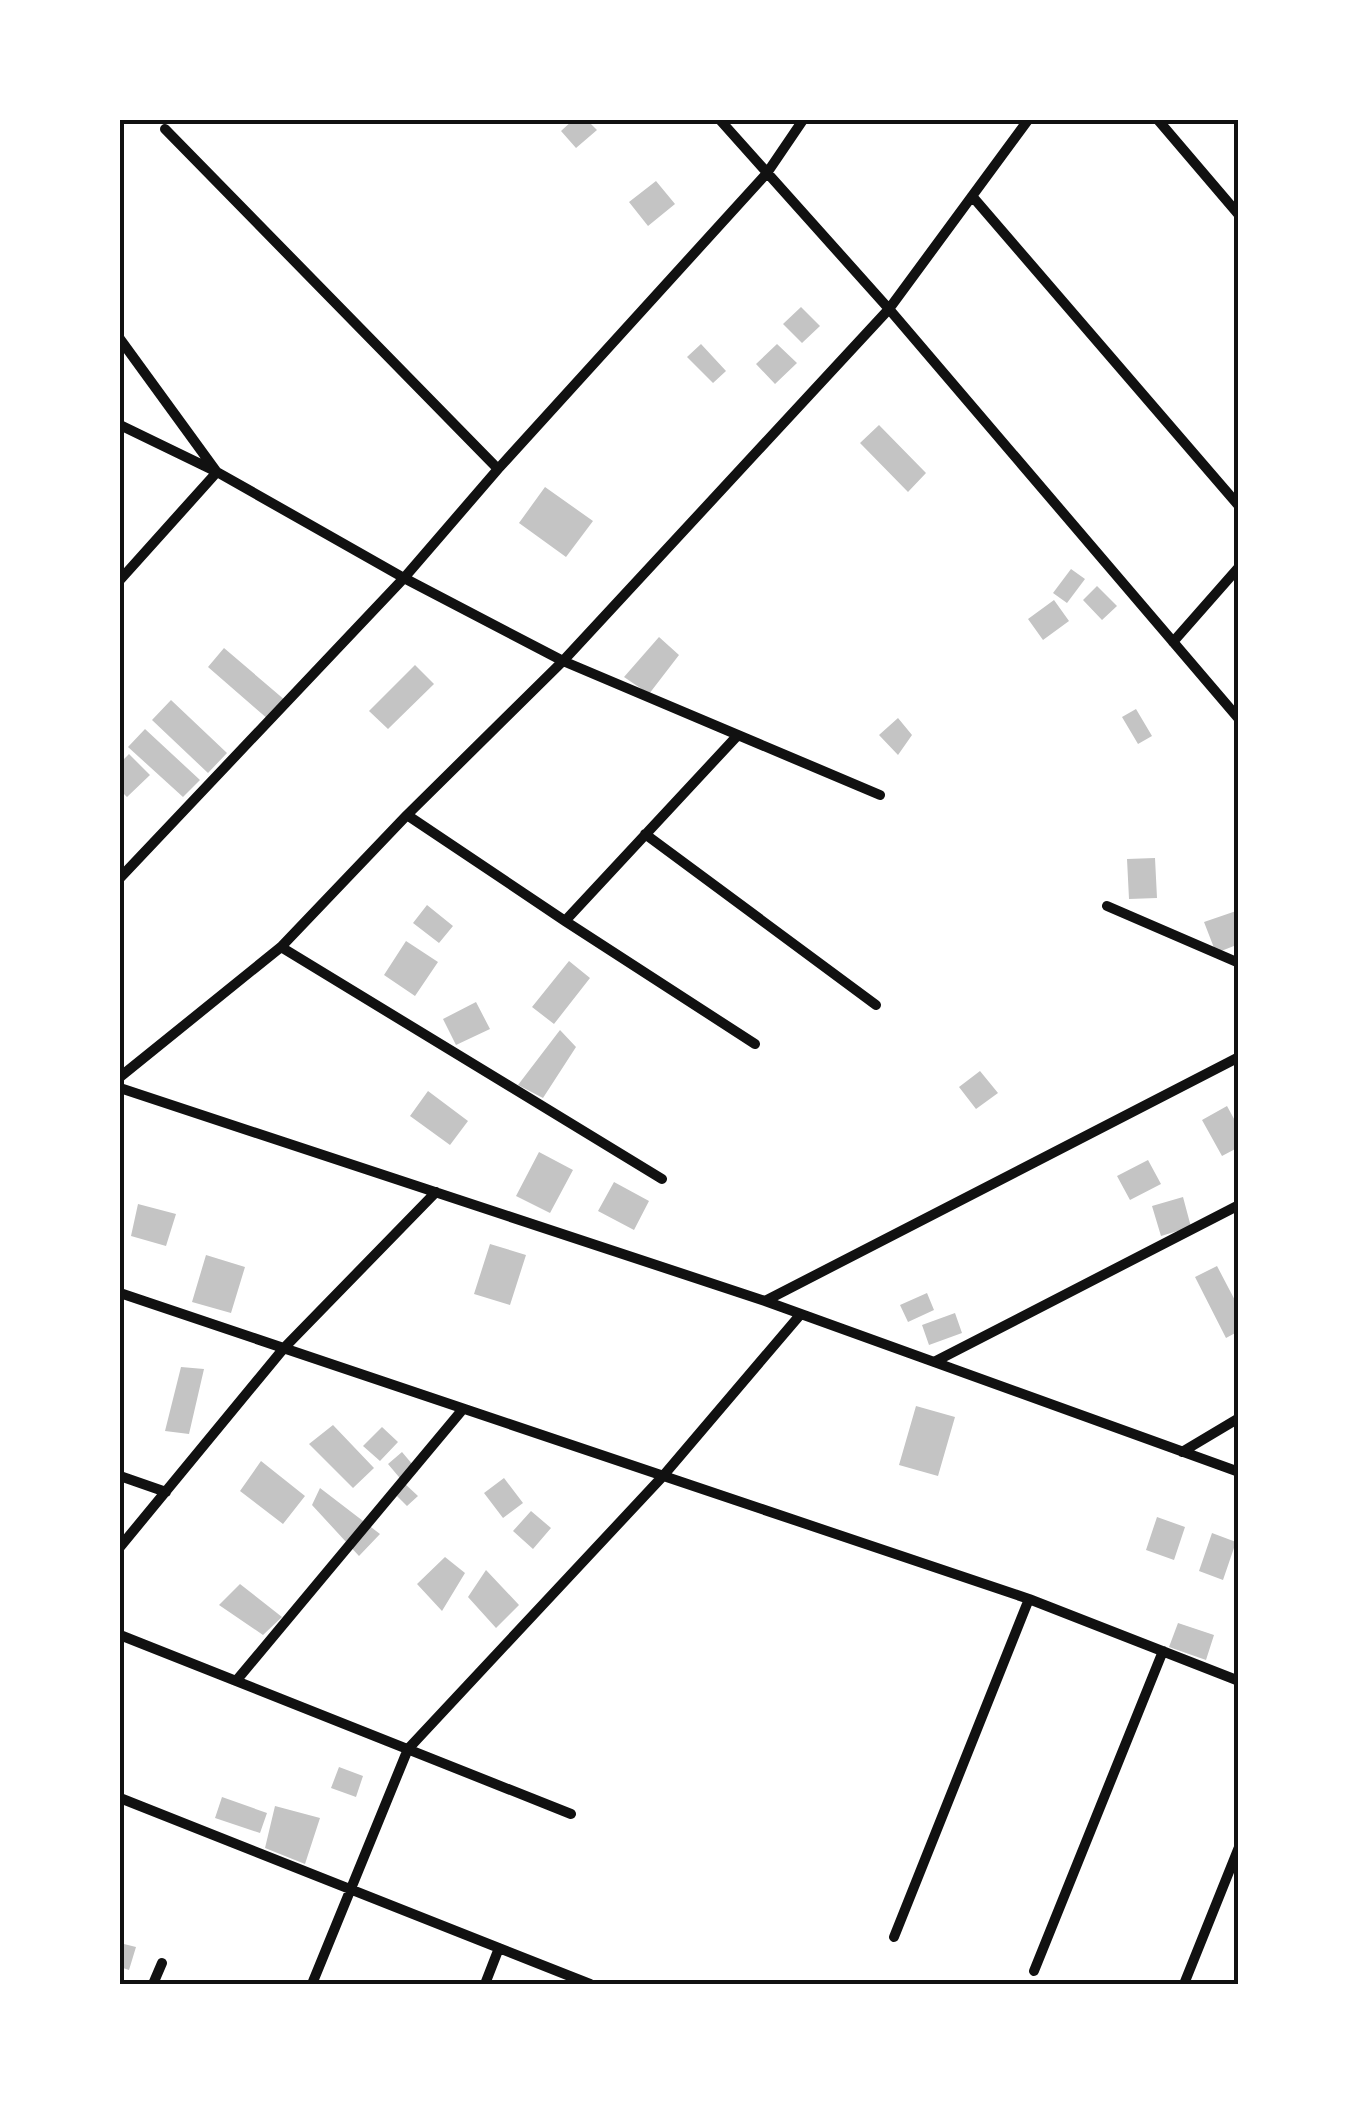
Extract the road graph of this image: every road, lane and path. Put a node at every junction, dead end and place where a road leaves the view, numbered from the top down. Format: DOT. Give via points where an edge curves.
graph roads {
  1 [pos="720,120"];
  2 [pos="803,120"];
  3 [pos="1028,120"];
  4 [pos="1158,120"];
  5 [pos="165,129"];
  6 [pos="767,173"];
  7 [pos="972,196"];
  8 [pos="1239,215"];
  9 [pos="889,309"];
  10 [pos="120,340"];
  11 [pos="120,425"];
  12 [pos="498,469"];
  13 [pos="217,472"];
  14 [pos="1239,506"];
  15 [pos="1239,568"];
  16 [pos="404,578"];
  17 [pos="120,580"];
  18 [pos="1173,642"];
  19 [pos="563,661"];
  20 [pos="1239,719"];
  21 [pos="738,735"];
  22 [pos="880,795"];
  23 [pos="407,815"];
  24 [pos="646,834"];
  25 [pos="120,878"];
  26 [pos="1107,906"];
  27 [pos="565,921"];
  28 [pos="281,947"];
  29 [pos="1239,963"];
  30 [pos="876,1005"];
  31 [pos="755,1044"];
  32 [pos="1239,1057"];
  33 [pos="120,1078"];
  34 [pos="120,1088"];
  35 [pos="662,1179"];
  36 [pos="436,1192"];
  37 [pos="1239,1205"];
  38 [pos="120,1294"];
  39 [pos="765,1301"];
  40 [pos="800,1315"];
  41 [pos="284,1348"];
  42 [pos="934,1362"];
  43 [pos="464,1409"];
  44 [pos="1239,1418"];
  45 [pos="1182,1452"];
  46 [pos="1239,1472"];
  47 [pos="120,1476"];
  48 [pos="663,1476"];
  49 [pos="166,1492"];
  50 [pos="120,1546"];
  51 [pos="1029,1599"];
  52 [pos="120,1634"];
  53 [pos="1163,1651"];
  54 [pos="1239,1680"];
  55 [pos="236,1681"];
  56 [pos="408,1749"];
  57 [pos="120,1798"];
  58 [pos="570,1814"];
  59 [pos="1239,1847"];
  60 [pos="350,1889"];
  61 [pos="894,1938"];
  62 [pos="499,1948"];
  63 [pos="162,1962"];
  64 [pos="1034,1972"];
  65 [pos="154,1984"];
  66 [pos="312,1984"];
  67 [pos="485,1984"];
  68 [pos="590,1984"];
  69 [pos="1184,1984"];
  1 -- 6 [label="street"];
  2 -- 6 [label="street"];
  3 -- 7 [label="street"];
  4 -- 8 [label="street"];
  5 -- 12 [label="street"];
  6 -- 9 [label="street"];
  6 -- 12 [label="street"];
  7 -- 9 [label="street"];
  7 -- 14 [label="street"];
  9 -- 18 [label="street"];
  9 -- 19 [label="street"];
  10 -- 13 [label="street"];
  11 -- 13 [label="street"];
  12 -- 16 [label="street"];
  13 -- 16 [label="street"];
  13 -- 17 [label="street"];
  15 -- 18 [label="street"];
  16 -- 19 [label="street"];
  16 -- 25 [label="street"];
  18 -- 20 [label="street"];
  19 -- 21 [label="street"];
  19 -- 23 [label="street"];
  21 -- 22 [label="street"];
  21 -- 24 [label="street"];
  23 -- 27 [label="street"];
  23 -- 28 [label="street"];
  24 -- 27 [label="street"];
  24 -- 30 [label="street"];
  26 -- 29 [label="street"];
  27 -- 31 [label="street"];
  28 -- 33 [label="street"];
  28 -- 35 [label="street"];
  32 -- 39 [label="street"];
  34 -- 36 [label="street"];
  36 -- 39 [label="street"];
  36 -- 41 [label="street"];
  37 -- 42 [label="street"];
  38 -- 41 [label="street"];
  39 -- 40 [label="street"];
  40 -- 42 [label="street"];
  40 -- 48 [label="street"];
  41 -- 43 [label="street"];
  41 -- 49 [label="street"];
  42 -- 45 [label="street"];
  43 -- 48 [label="street"];
  43 -- 55 [label="street"];
  44 -- 45 [label="street"];
  45 -- 46 [label="street"];
  47 -- 49 [label="street"];
  48 -- 51 [label="street"];
  48 -- 56 [label="street"];
  49 -- 50 [label="street"];
  51 -- 53 [label="street"];
  51 -- 61 [label="street"];
  52 -- 55 [label="street"];
  53 -- 54 [label="street"];
  53 -- 64 [label="street"];
  55 -- 56 [label="street"];
  56 -- 58 [label="street"];
  56 -- 60 [label="street"];
  57 -- 60 [label="street"];
  59 -- 69 [label="street"];
  60 -- 62 [label="street"];
  60 -- 66 [label="street"];
  62 -- 67 [label="street"];
  62 -- 68 [label="street"];
  63 -- 65 [label="street"];
}
